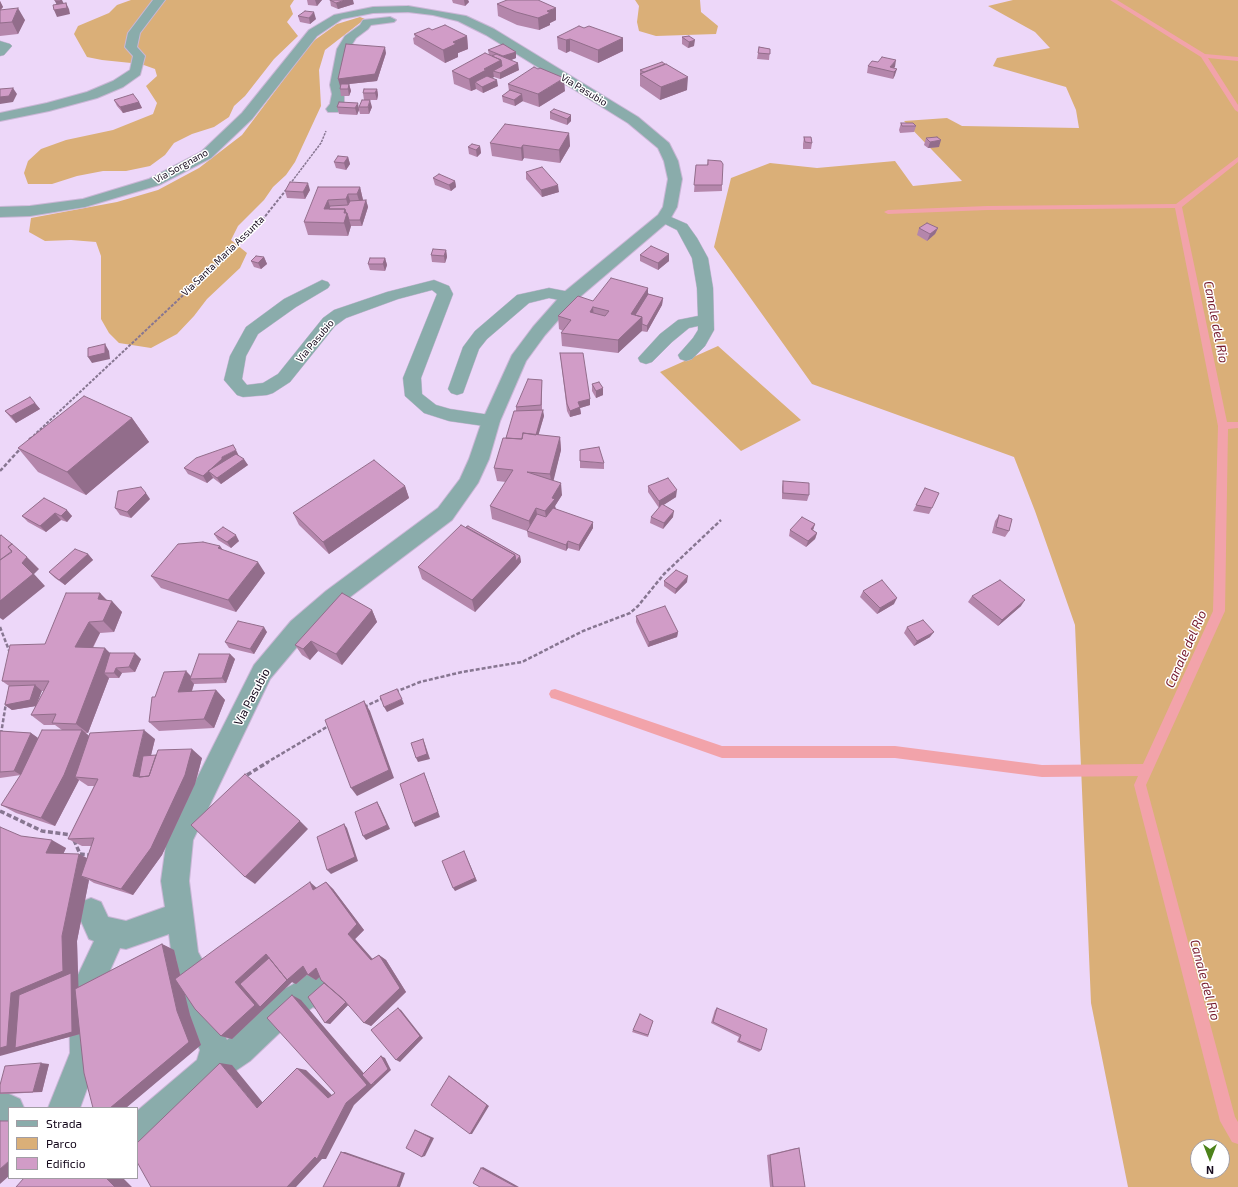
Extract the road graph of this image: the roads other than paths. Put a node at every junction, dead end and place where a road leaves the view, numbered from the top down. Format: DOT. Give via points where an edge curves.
graph roads {
  1 [pos="159,0"];
  2 [pos="433,12"];
  3 [pos="313,33"];
  4 [pos="0,44"];
  5 [pos="0,53"];
  6 [pos="333,109"];
  7 [pos="0,117"];
  8 [pos="0,212"];
  9 [pos="664,218"];
  10 [pos="322,285"];
  11 [pos="569,297"];
  12 [pos="705,319"];
  13 [pos="686,355"];
  14 [pos="646,358"];
  15 [pos="457,389"];
  16 [pos="491,421"];
  17 [pos="91,912"];
  18 [pos="179,916"];
  19 [pos="113,932"];
  20 [pos="323,988"];
  21 [pos="211,1069"];
  22 [pos="64,1107"];
  23 [pos="138,1131"];
  1 -- 7 [label="street" via="134,34 131,46 139,56 136,72 118,84 92,95"];
  2 -- 3 [label="street, Via Pasubio" via="388,9 354,13 338,17"];
  2 -- 6 [label="street" via="433,18 427,19 367,22 355,32 343,49 336,85 337,104"];
  2 -- 9 [label="street, Via Pasubio" via="462,18 490,32 633,120 664,146 675,179 670,207"];
  3 -- 8 [label="street, Via Sorgnano" via="246,116 206,155 154,182 85,203 30,211"];
  4 -- 5 [label="lane" via="6,46"];
  9 -- 11 [label="street, Via Pasubio"];
  9 -- 12 [label="lane" via="682,227 700,258 705,288"];
  10 -- 16 [label="lane, Via Pasubio" via="290,303 252,331 238,356 233,380 244,391 267,389 284,378 328,322 340,314 393,294 434,285 443,289 446,294 412,378 414,396 430,409 449,415"];
  11 -- 15 [label="lane" via="549,293 523,299 480,335 471,347"];
  11 -- 16 [label="street, Via Pasubio" via="518,359"];
  12 -- 13 [label="lane" via="706,330 699,342"];
  12 -- 14 [label="lane" via="684,324"];
  16 -- 18 [label="street, Via Pasubio" via="468,483 445,514 334,597 299,628 262,672 180,838 175,881"];
  17 -- 19 [label="street" via="99,929"];
  18 -- 19 [label="street" via="126,935"];
  18 -- 21 [label="street, Via Pasubio" via="187,956 184,983 215,1049"];
  19 -- 22 [label="street" via="84,994 85,1053"];
  20 -- 21 [label="street" via="315,993 312,988 295,1003 292,1000 239,1050"];
  21 -- 23 [label="street"];
}
